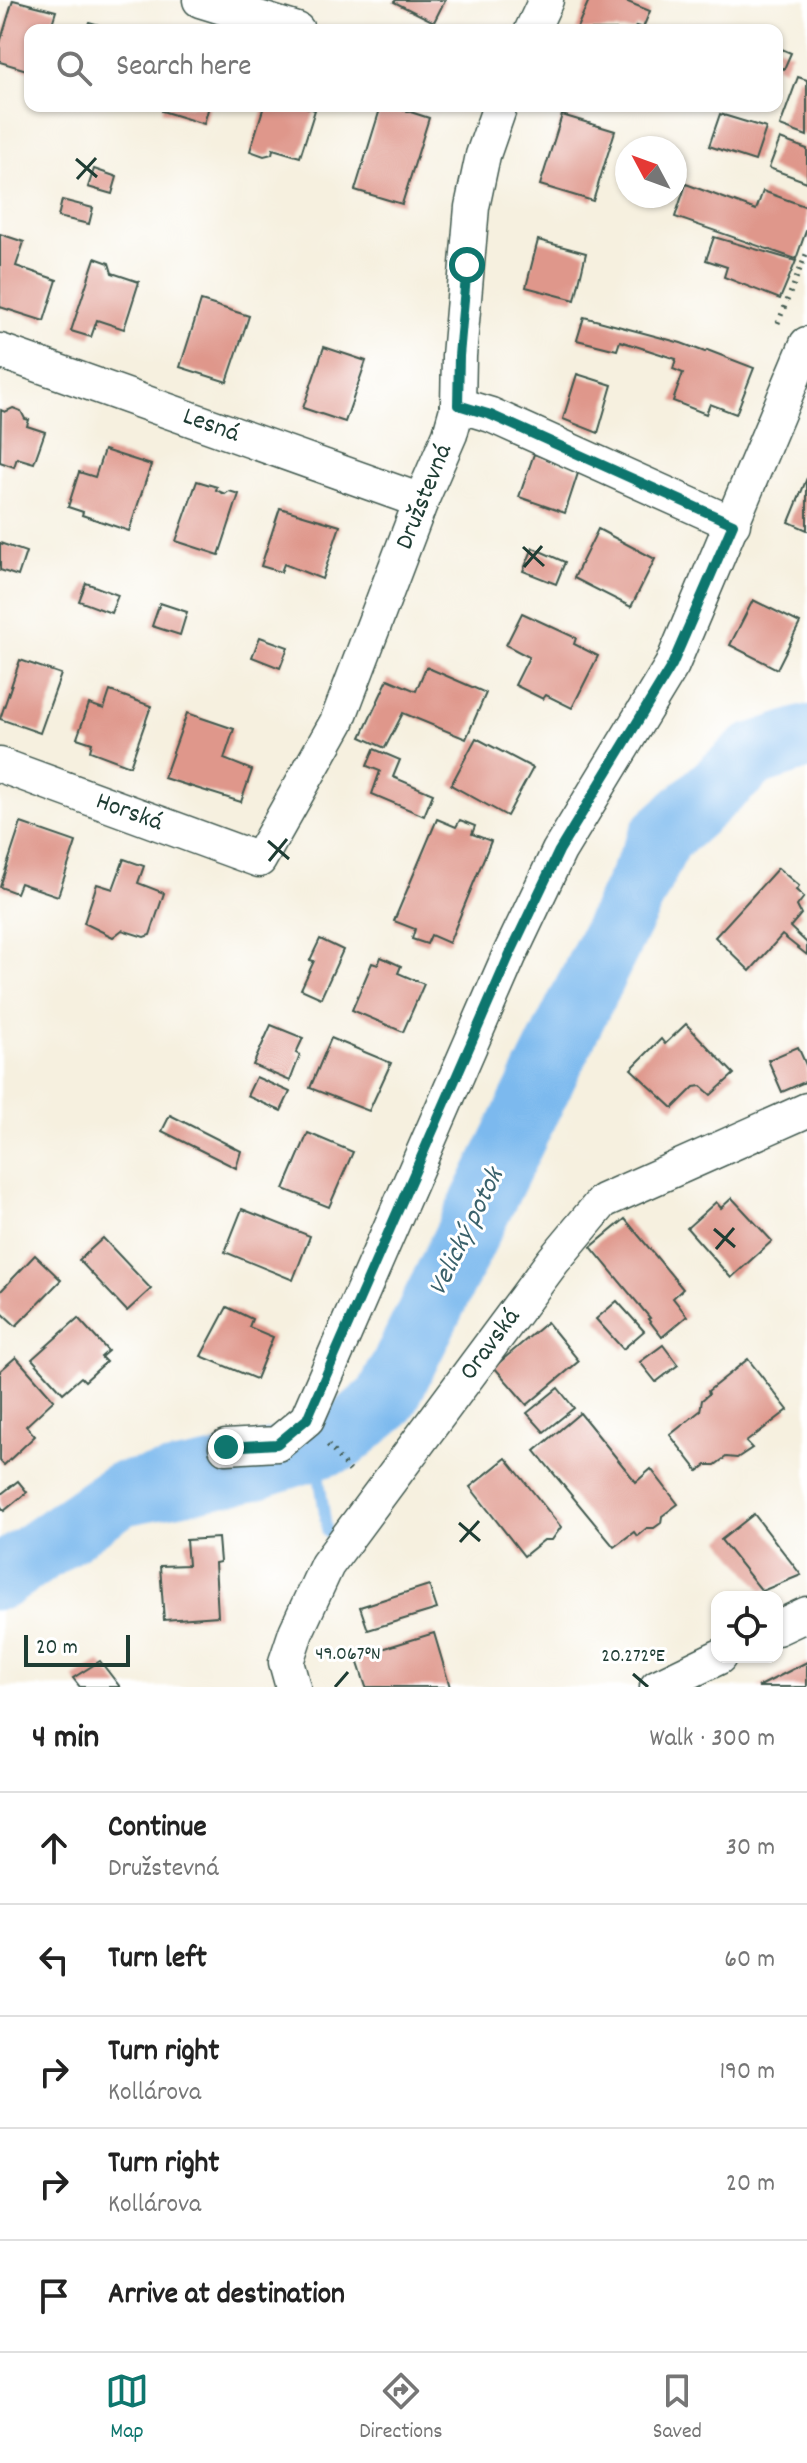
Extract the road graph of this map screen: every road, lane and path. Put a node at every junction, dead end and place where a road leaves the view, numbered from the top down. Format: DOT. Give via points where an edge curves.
graph roads {
  1 [pos="200,0"];
  2 [pos="546,0"];
  3 [pos="278,24"];
  4 [pos="535,24"];
  5 [pos="498,112"];
  6 [pos="807,344"];
  7 [pos="0,351"];
  8 [pos="458,405"];
  9 [pos="421,501"];
  10 [pos="733,524"];
  11 [pos="0,765"];
  12 [pos="259,860"];
  13 [pos="807,1110"];
  14 [pos="327,1443"];
  15 [pos="226,1447"];
  16 [pos="353,1476"];
  17 [pos="807,1614"];
  18 [pos="783,1625"];
  19 [pos="711,1661"];
  20 [pos="293,1687"];
  21 [pos="657,1687"];
  1 -- 3 [label="street"];
  2 -- 4 [label="street"];
  5 -- 8 [label="street, Družstevná" via="472,207"];
  6 -- 10 [label="street"];
  7 -- 9 [label="street, Lesná"];
  8 -- 9 [label="street, Družstevná"];
  8 -- 10 [label="street"];
  9 -- 12 [label="street, Družstevná" via="337,722"];
  10 -- 15 [label="street" via="672,665 559,851 509,956 307,1419 277,1444"];
  11 -- 12 [label="street, Horská"];
  13 -- 20 [label="street, Oravská" via="603,1201 327,1565 286,1662"];
  14 -- 16 [label="path"];
  17 -- 18 [label="street"];
  19 -- 21 [label="street"];
}
